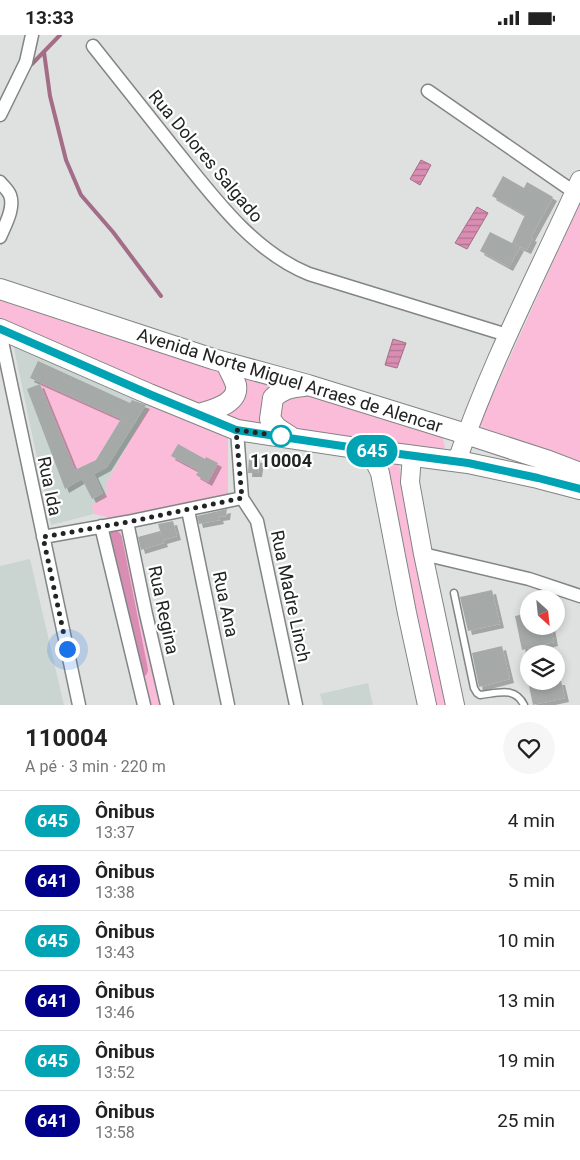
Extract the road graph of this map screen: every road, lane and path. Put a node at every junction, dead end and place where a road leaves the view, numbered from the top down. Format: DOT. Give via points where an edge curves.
graph roads {
  1 [pos="32,35"];
  2 [pos="93,46"];
  3 [pos="428,91"];
  4 [pos="0,115"];
  5 [pos="0,182"];
  6 [pos="578,186"];
  7 [pos="0,237"];
  8 [pos="0,289"];
  9 [pos="0,331"];
  10 [pos="507,335"];
  11 [pos="226,363"];
  12 [pos="308,385"];
  13 [pos="199,414"];
  14 [pos="236,430"];
  15 [pos="466,434"];
  16 [pos="292,437"];
  17 [pos="369,450"];
  18 [pos="412,455"];
  19 [pos="457,461"];
  20 [pos="580,473"];
  21 [pos="580,489"];
  22 [pos="242,498"];
  23 [pos="188,510"];
  24 [pos="128,522"];
  25 [pos="101,526"];
  26 [pos="43,537"];
  27 [pos="423,554"];
  28 [pos="454,593"];
  29 [pos="580,597"];
  30 [pos="79,705"];
  31 [pos="144,705"];
  32 [pos="167,705"];
  33 [pos="228,705"];
  34 [pos="296,705"];
  35 [pos="427,705"];
  36 [pos="455,705"];
  37 [pos="524,705"];
  1 -- 4 [label="street" via="26,62"];
  2 -- 10 [label="street, Rua Dolores Salgado" via="205,186 252,238 277,258 309,274"];
  3 -- 6 [label="street"];
  5 -- 7 [label="street" via="11,202"];
  6 -- 10 [label="street"];
  8 -- 11 [label="main road, Avenida Norte Miguel Arraes de Alencar"];
  9 -- 13 [label="main road, Avenida Norte Miguel Arraes de Alencar"];
  9 -- 26 [label="street, Rua Ida"];
  10 -- 15 [label="street"];
  11 -- 12 [label="main road, Avenida Norte Miguel Arraes de Alencar"];
  11 -- 13 [label="main road" via="236,386 234,396 227,404"];
  12 -- 15 [label="main road, Avenida Norte Miguel Arraes de Alencar"];
  12 -- 16 [label="main road" via="288,388 273,398 270,419 277,428"];
  13 -- 14 [label="main road, Avenida Norte Miguel Arraes de Alencar"];
  14 -- 16 [label="main road, Avenida Norte Miguel Arraes de Alencar"];
  14 -- 22 [label="street"];
  15 -- 19 [label="street"];
  15 -- 20 [label="main road, Avenida Norte Miguel Arraes de Alencar"];
  16 -- 17 [label="main road, Avenida Norte Miguel Arraes de Alencar"];
  17 -- 18 [label="main road, Avenida Norte Miguel Arraes de Alencar"];
  17 -- 35 [label="street" via="380,473"];
  18 -- 19 [label="main road, Avenida Norte Miguel Arraes de Alencar"];
  18 -- 27 [label="street" via="410,482"];
  19 -- 21 [label="main road, Avenida Norte Miguel Arraes de Alencar"];
  22 -- 23 [label="street"];
  22 -- 34 [label="street, Rua Madre Linch" via="257,521"];
  23 -- 24 [label="street"];
  23 -- 33 [label="street, Rua Ana"];
  24 -- 25 [label="street"];
  24 -- 32 [label="street, Rua Regina"];
  25 -- 26 [label="street"];
  25 -- 31 [label="street"];
  26 -- 30 [label="street, Rua Ida"];
  27 -- 29 [label="street" via="529,579"];
  27 -- 36 [label="street"];
  28 -- 37 [label="lane" via="477,693 513,692"];
}
